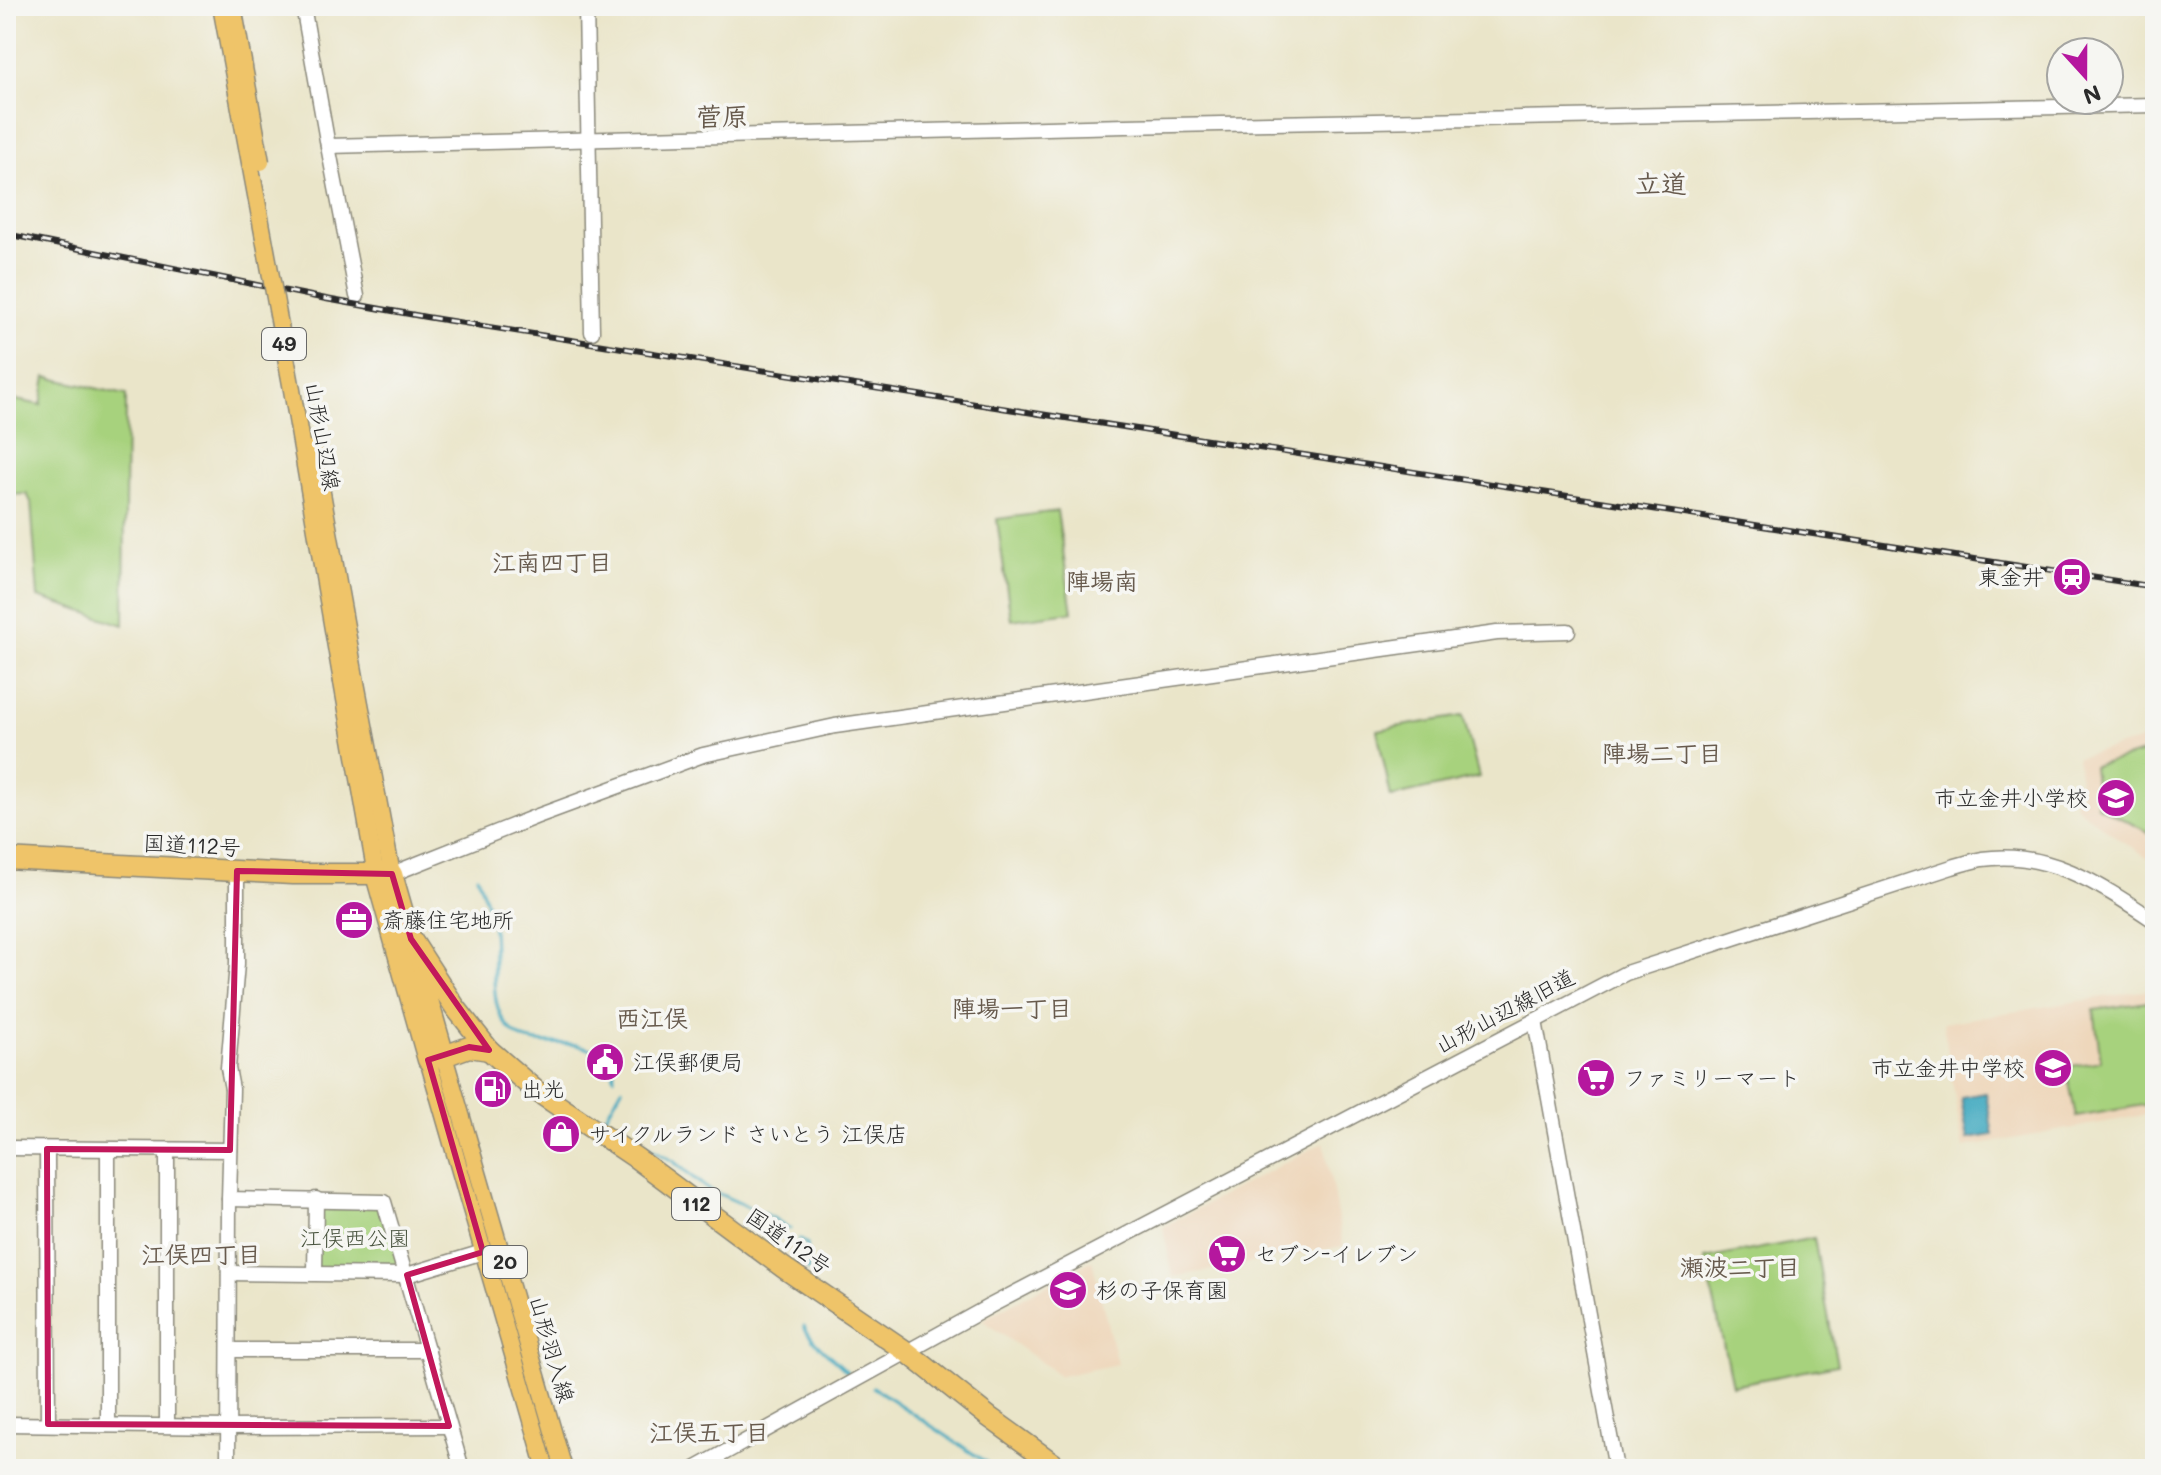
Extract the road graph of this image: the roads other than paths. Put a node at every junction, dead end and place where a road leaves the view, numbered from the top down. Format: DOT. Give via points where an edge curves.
graph roads {
  1 [pos="221,6"];
  2 [pos="233,6"];
  3 [pos="303,6"];
  4 [pos="586,6"];
  5 [pos="2155,105"];
  6 [pos="589,138"];
  7 [pos="328,146"];
  8 [pos="357,296"];
  9 [pos="592,332"];
  10 [pos="1568,631"];
  11 [pos="348,680"];
  12 [pos="6,859"];
  13 [pos="237,871"];
  14 [pos="384,874"];
  15 [pos="2155,921"];
  16 [pos="411,939"];
  17 [pos="1535,1021"];
  18 [pos="489,1050"];
  19 [pos="436,1058"];
  20 [pos="6,1148"];
  21 [pos="47,1149"];
  22 [pos="108,1150"];
  23 [pos="167,1150"];
  24 [pos="230,1150"];
  25 [pos="229,1199"];
  26 [pos="316,1199"];
  27 [pos="483,1252"];
  28 [pos="229,1273"];
  29 [pos="315,1273"];
  30 [pos="407,1275"];
  31 [pos="229,1350"];
  32 [pos="428,1350"];
  33 [pos="907,1352"];
  34 [pos="6,1424"];
  35 [pos="48,1424"];
  36 [pos="108,1425"];
  37 [pos="167,1425"];
  38 [pos="449,1426"];
  39 [pos="228,1427"];
  40 [pos="228,1469"];
  41 [pos="462,1469"];
  42 [pos="546,1469"];
  43 [pos="564,1469"];
  44 [pos="695,1469"];
  45 [pos="1061,1469"];
  46 [pos="1616,1469"];
  1 -- 11 [label="main road, 山形山辺線 / 49, bridge"];
  2 -- 11 [label="main road, 山形山辺線 / 49, bridge"];
  3 -- 7 [label="street"];
  4 -- 6 [label="street"];
  5 -- 6 [label="street"];
  6 -- 7 [label="street"];
  6 -- 9 [label="street"];
  7 -- 8 [label="street"];
  10 -- 14 [label="street" via="1497,633 1395,646 835,726 703,755"];
  11 -- 14 [label="main road, 山形山辺線 / 49"];
  12 -- 13 [label="highway, 国道112号"];
  13 -- 14 [label="highway, 国道112号"];
  13 -- 24 [label="street" via="237,964 228,1068"];
  14 -- 16 [label="highway"];
  14 -- 19 [label="highway"];
  15 -- 17 [label="street, 山形山辺線旧道" via="2083,875 2023,859 1982,859 1626,973"];
  16 -- 18 [label="highway, 国道112号"];
  16 -- 19 [label="highway"];
  17 -- 33 [label="street, 山形山辺線旧道"];
  17 -- 46 [label="street"];
  18 -- 19 [label="highway" via="469,1047"];
  18 -- 33 [label="highway, 国道112号 / 112" via="535,1090"];
  19 -- 27 [label="main road, 山形羽入線 / 20"];
  19 -- 43 [label="main road, 山形羽入線 / 20"];
  20 -- 21 [label="street"];
  21 -- 22 [label="street"];
  21 -- 35 [label="street"];
  22 -- 23 [label="street"];
  22 -- 36 [label="street"];
  23 -- 24 [label="street"];
  23 -- 37 [label="street"];
  24 -- 25 [label="street"];
  25 -- 26 [label="street"];
  25 -- 28 [label="street"];
  26 -- 29 [label="street"];
  26 -- 30 [label="street" via="384,1202"];
  27 -- 30 [label="street"];
  27 -- 42 [label="main road, 山形羽入線 / 20"];
  28 -- 29 [label="street"];
  28 -- 31 [label="street"];
  29 -- 30 [label="street"];
  30 -- 32 [label="street"];
  31 -- 32 [label="street"];
  31 -- 39 [label="street"];
  32 -- 38 [label="street"];
  33 -- 44 [label="street, 山形山辺線旧道"];
  33 -- 45 [label="highway, 国道112号 / 112"];
  34 -- 35 [label="street"];
  35 -- 36 [label="street"];
  36 -- 37 [label="street"];
  37 -- 39 [label="street"];
  38 -- 39 [label="street"];
  38 -- 41 [label="street"];
  39 -- 40 [label="street"];
}
